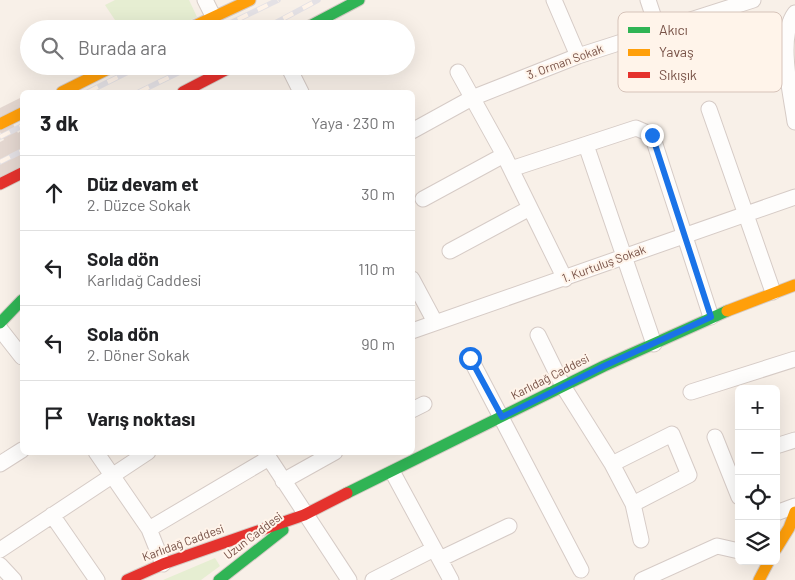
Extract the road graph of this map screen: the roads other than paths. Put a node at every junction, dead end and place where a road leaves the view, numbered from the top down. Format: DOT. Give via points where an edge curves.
graph roads {
  1 [pos="205,0"];
  2 [pos="250,0"];
  3 [pos="359,0"];
  4 [pos="554,0"];
  5 [pos="648,0"];
  6 [pos="753,0"];
  7 [pos="721,5"];
  8 [pos="652,12"];
  9 [pos="703,12"];
  10 [pos="795,14"];
  11 [pos="213,16"];
  12 [pos="205,20"];
  13 [pos="321,20"];
  14 [pos="618,43"];
  15 [pos="578,56"];
  16 [pos="458,72"];
  17 [pos="96,75"];
  18 [pos="216,75"];
  19 [pos="292,75"];
  20 [pos="66,90"];
  21 [pos="187,90"];
  22 [pos="300,90"];
  23 [pos="472,98"];
  24 [pos="709,109"];
  25 [pos="20,114"];
  26 [pos="795,122"];
  27 [pos="0,124"];
  28 [pos="415,130"];
  29 [pos="586,145"];
  30 [pos="504,155"];
  31 [pos="511,170"];
  32 [pos="20,174"];
  33 [pos="0,184"];
  34 [pos="795,198"];
  35 [pos="422,199"];
  36 [pos="530,208"];
  37 [pos="746,214"];
  38 [pos="684,236"];
  39 [pos="450,251"];
  40 [pos="623,257"];
  41 [pos="565,278"];
  42 [pos="795,284"];
  43 [pos="415,285"];
  44 [pos="773,292"];
  45 [pos="20,302"];
  46 [pos="711,317"];
  47 [pos="435,322"];
  48 [pos="0,323"];
  49 [pos="0,328"];
  50 [pos="415,331"];
  51 [pos="538,335"];
  52 [pos="654,344"];
  53 [pos="20,354"];
  54 [pos="470,358"];
  55 [pos="795,359"];
  56 [pos="563,386"];
  57 [pos="691,392"];
  58 [pos="502,417"];
  59 [pos="715,437"];
  60 [pos="795,440"];
  61 [pos="780,445"];
  62 [pos="20,451"];
  63 [pos="98,455"];
  64 [pos="143,455"];
  65 [pos="267,455"];
  66 [pos="330,455"];
  67 [pos="732,461"];
  68 [pos="0,464"];
  69 [pos="612,464"];
  70 [pos="393,473"];
  71 [pos="113,475"];
  72 [pos="735,476"];
  73 [pos="283,481"];
  74 [pos="633,504"];
  75 [pos="795,506"];
  76 [pos="780,512"];
  77 [pos="795,512"];
  78 [pos="52,515"];
  79 [pos="304,515"];
  80 [pos="509,526"];
  81 [pos="792,528"];
  82 [pos="149,529"];
  83 [pos="641,540"];
  84 [pos="780,544"];
  85 [pos="0,550"];
  86 [pos="735,550"];
  87 [pos="437,554"];
  88 [pos="163,564"];
  89 [pos="0,565"];
  90 [pos="767,565"];
  91 [pos="581,570"];
  92 [pos="762,578"];
  93 [pos="14,580"];
  94 [pos="97,580"];
  95 [pos="127,580"];
  96 [pos="219,580"];
  97 [pos="348,580"];
  98 [pos="372,580"];
  99 [pos="451,580"];
  100 [pos="642,580"];
  1 -- 11 [label="street"];
  2 -- 11 [label="main road"];
  3 -- 13 [label="main road"];
  4 -- 15 [label="street"];
  5 -- 8 [label="street"];
  6 -- 7 [label="street, 3. Orman Sokak"];
  7 -- 9 [label="street, 3. Orman Sokak"];
  10 -- 26 [label="street" via="785,38"];
  11 -- 12 [label="main road"];
  14 -- 15 [label="street, 3. Orman Sokak"];
  15 -- 23 [label="street, 3. Orman Sokak"];
  16 -- 23 [label="street"];
  17 -- 20 [label="main road"];
  18 -- 21 [label="main road"];
  19 -- 22 [label="street"];
  23 -- 28 [label="street, 3. Orman Sokak"];
  23 -- 30 [label="street"];
  24 -- 37 [label="street"];
  25 -- 27 [label="main road"];
  29 -- 31 [label="street"];
  29 -- 38 [label="street" via="636,128 652,135"];
  29 -- 40 [label="street"];
  30 -- 31 [label="street"];
  30 -- 35 [label="street"];
  31 -- 36 [label="street"];
  32 -- 33 [label="main road"];
  34 -- 37 [label="street, 1. Kurtuluş Sokak"];
  36 -- 39 [label="street"];
  36 -- 41 [label="street"];
  37 -- 38 [label="street, 1. Kurtuluş Sokak"];
  37 -- 44 [label="street"];
  38 -- 40 [label="street, 1. Kurtuluş Sokak"];
  38 -- 46 [label="street"];
  40 -- 41 [label="street, 1. Kurtuluş Sokak"];
  40 -- 52 [label="street"];
  41 -- 47 [label="street, 1. Kurtuluş Sokak"];
  42 -- 44 [label="main road, Karlıdağ Caddesi"];
  43 -- 47 [label="street"];
  44 -- 46 [label="main road, Karlıdağ Caddesi"];
  45 -- 48 [label="main road"];
  46 -- 52 [label="main road, Karlıdağ Caddesi"];
  47 -- 50 [label="street, 1. Kurtuluş Sokak"];
  49 -- 53 [label="street"];
  51 -- 56 [label="street"];
  52 -- 56 [label="main road, Karlıdağ Caddesi"];
  54 -- 58 [label="street"];
  55 -- 57 [label="street"];
  56 -- 58 [label="main road, Karlıdağ Caddesi"];
  56 -- 69 [label="street"];
  58 -- 70 [label="main road, Karlıdağ Caddesi"];
  58 -- 91 [label="street"];
  59 -- 67 [label="street"];
  60 -- 61 [label="street"];
  62 -- 68 [label="street"];
  63 -- 71 [label="street"];
  64 -- 71 [label="street"];
  65 -- 73 [label="street"];
  65 -- 82 [label="street"];
  66 -- 73 [label="street"];
  67 -- 72 [label="street"];
  69 -- 74 [label="street"];
  69 -- 74 [label="street" via="672,434 689,475"];
  70 -- 79 [label="main road, Karlıdağ Caddesi"];
  70 -- 87 [label="street"];
  71 -- 78 [label="street"];
  71 -- 82 [label="street"];
  73 -- 79 [label="street"];
  74 -- 83 [label="street"];
  75 -- 76 [label="street"];
  77 -- 81 [label="main road"];
  78 -- 85 [label="street"];
  78 -- 94 [label="street"];
  79 -- 88 [label="main road, Karlıdağ Caddesi"];
  79 -- 96 [label="main road, Uzun Caddesi"];
  79 -- 97 [label="street"];
  80 -- 87 [label="street"];
  81 -- 84 [label="main road"];
  82 -- 88 [label="street"];
  86 -- 100 [label="street" via="717,546"];
  87 -- 98 [label="street"];
  87 -- 99 [label="street"];
  88 -- 95 [label="main road, Karlıdağ Caddesi"];
  89 -- 93 [label="street"];
  90 -- 92 [label="main road"];
}
